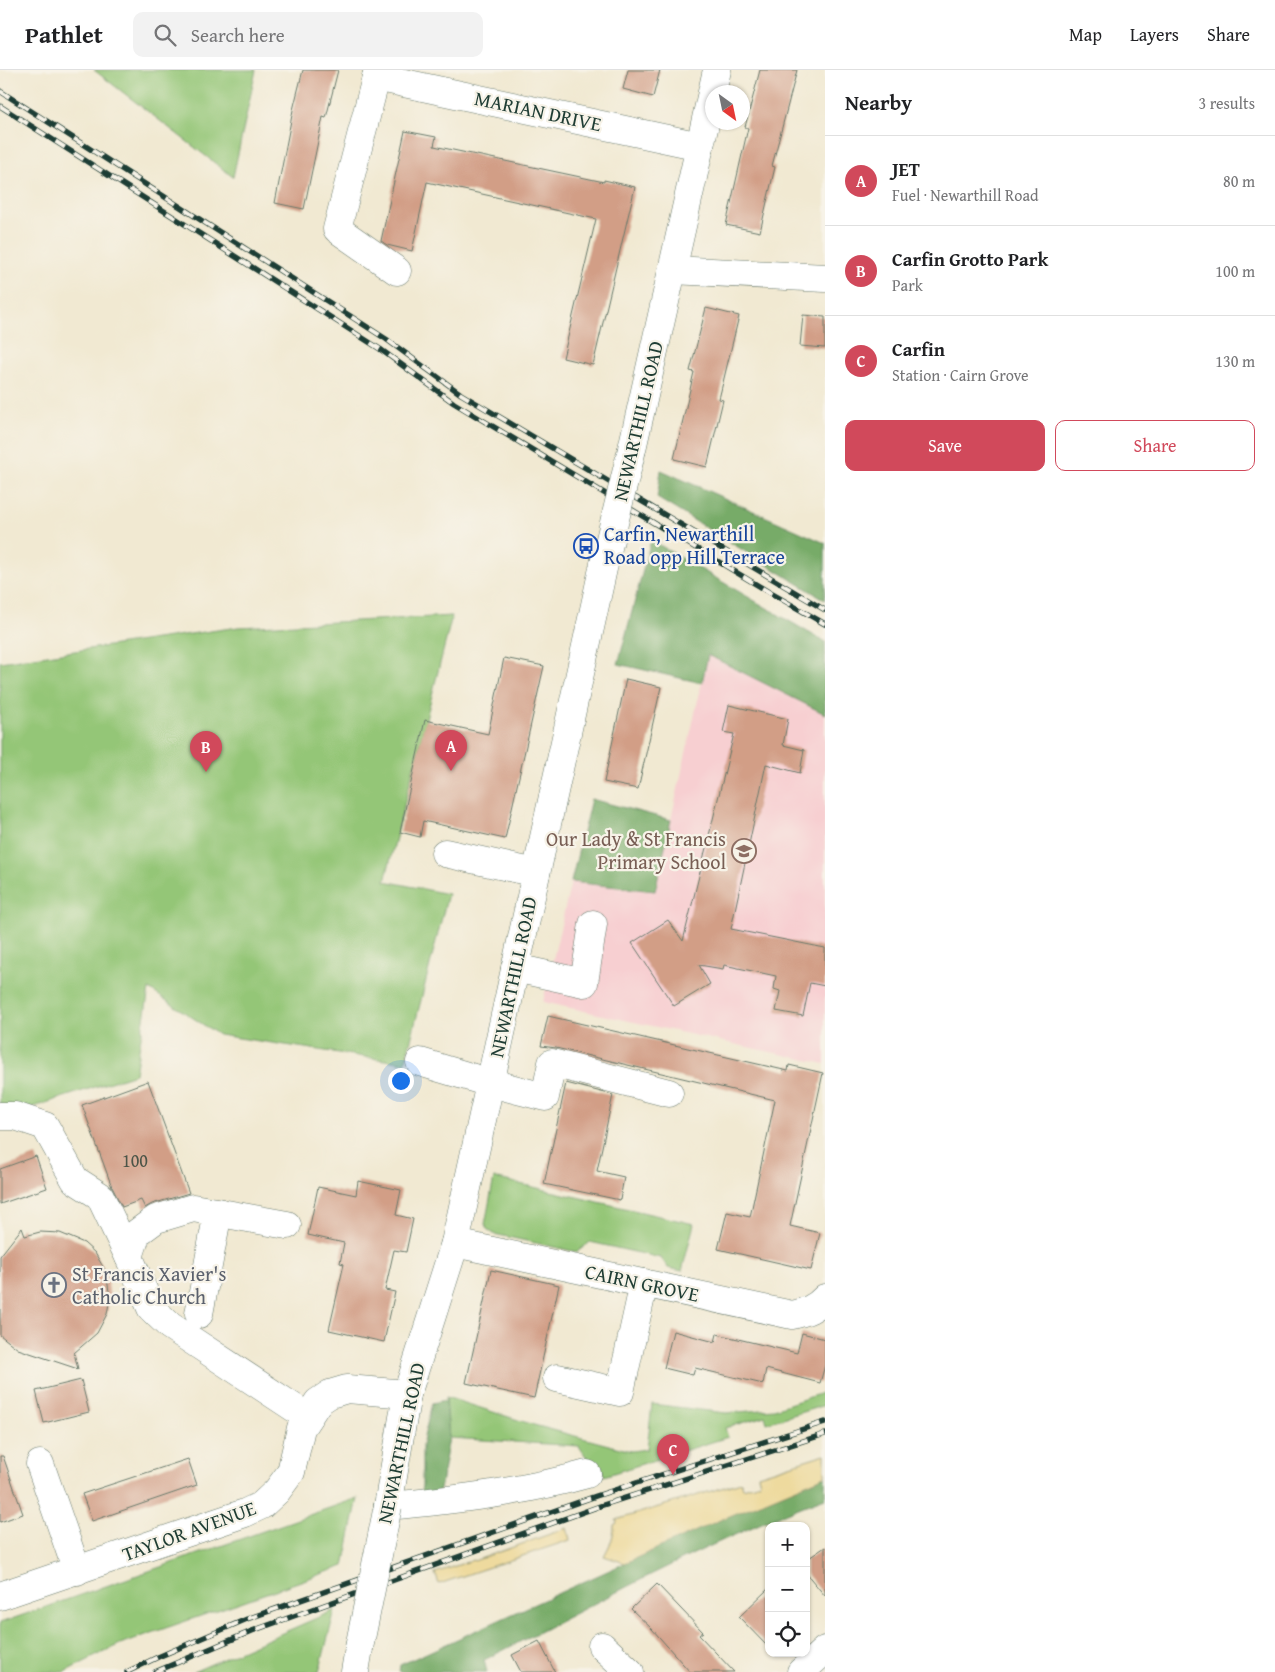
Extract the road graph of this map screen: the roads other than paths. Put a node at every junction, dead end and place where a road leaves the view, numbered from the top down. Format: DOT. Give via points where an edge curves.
graph roads {
  1 [pos="717,70"];
  2 [pos="377,74"];
  3 [pos="700,146"];
  4 [pos="673,270"];
  5 [pos="397,271"];
  6 [pos="825,278"];
  7 [pos="445,853"];
  8 [pos="536,873"];
  9 [pos="593,924"];
  10 [pos="515,968"];
  11 [pos="420,1062"];
  12 [pos="490,1083"];
  13 [pos="669,1093"];
  14 [pos="0,1116"];
  15 [pos="218,1212"];
  16 [pos="286,1226"];
  17 [pos="455,1243"];
  18 [pos="129,1257"];
  19 [pos="644,1283"];
  20 [pos="825,1298"];
  21 [pos="199,1314"];
  22 [pos="557,1378"];
  23 [pos="407,1394"];
  24 [pos="308,1417"];
  25 [pos="40,1464"];
  26 [pos="587,1474"];
  27 [pos="388,1506"];
  28 [pos="77,1571"];
  29 [pos="0,1596"];
  30 [pos="602,1646"];
  31 [pos="825,1650"];
  32 [pos="357,1660"];
  33 [pos="630,1672"];
  34 [pos="801,1672"];
  1 -- 3 [label="street, NEWARTHILL ROAD"];
  2 -- 3 [label="street, MARIAN DRIVE"];
  2 -- 5 [label="street" via="337,229"];
  3 -- 4 [label="street, NEWARTHILL ROAD"];
  4 -- 6 [label="street"];
  4 -- 8 [label="street, NEWARTHILL ROAD, bridge"];
  7 -- 8 [label="street"];
  8 -- 10 [label="street, NEWARTHILL ROAD"];
  9 -- 10 [label="street" via="584,983"];
  10 -- 12 [label="street, NEWARTHILL ROAD"];
  11 -- 12 [label="street"];
  12 -- 13 [label="street" via="545,1097 552,1063"];
  12 -- 17 [label="street, NEWARTHILL ROAD"];
  14 -- 18 [label="street" via="15,1116 44,1126 75,1180 100,1196"];
  15 -- 16 [label="street"];
  15 -- 18 [label="street" via="193,1208 156,1219 137,1233"];
  15 -- 21 [label="street"];
  17 -- 19 [label="street, CAIRN GROVE"];
  17 -- 23 [label="street, NEWARTHILL ROAD"];
  18 -- 24 [label="street" via="151,1308 170,1326"];
  19 -- 20 [label="street, CAIRN GROVE" via="792,1314 806,1312"];
  19 -- 22 [label="street" via="620,1392"];
  23 -- 24 [label="street, TAYLOR AVENUE" via="347,1389 318,1402"];
  23 -- 27 [label="street, NEWARTHILL ROAD"];
  24 -- 28 [label="street, TAYLOR AVENUE" via="301,1428 291,1472 277,1492 262,1505"];
  25 -- 28 [label="street"];
  26 -- 27 [label="street" via="510,1490"];
  27 -- 32 [label="street, NEWARTHILL ROAD, bridge"];
  28 -- 29 [label="street, TAYLOR AVENUE"];
  30 -- 33 [label="street"];
  31 -- 34 [label="street"];
}
